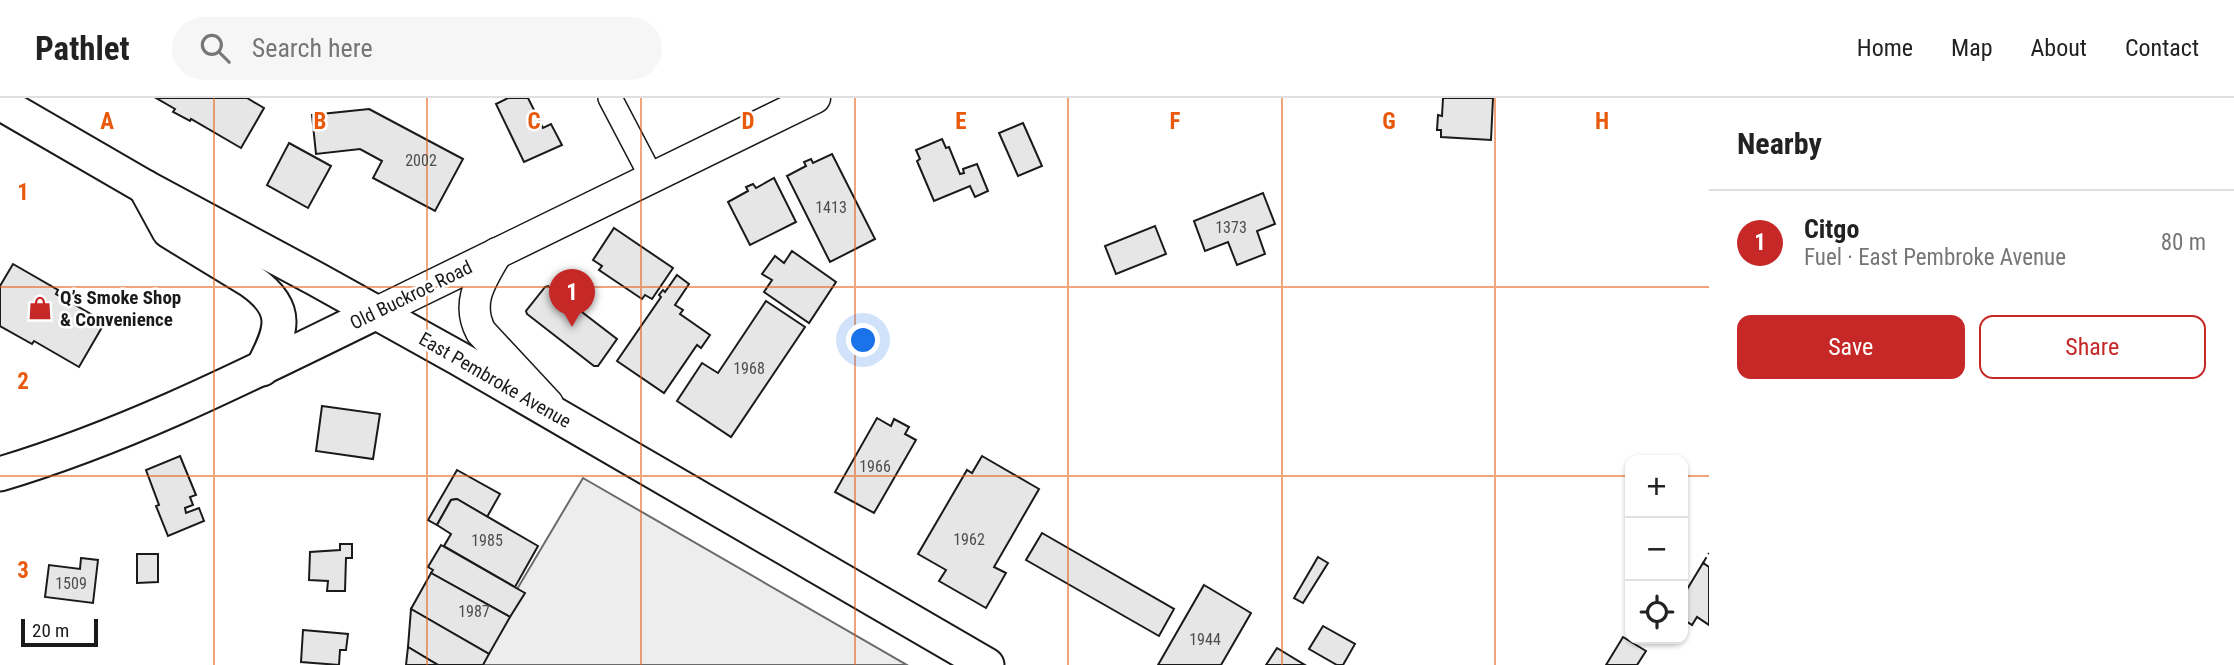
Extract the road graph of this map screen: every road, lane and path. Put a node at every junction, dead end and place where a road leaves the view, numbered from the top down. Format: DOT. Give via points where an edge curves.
graph roads {
  1 [pos="610,98"];
  2 [pos="815,98"];
  3 [pos="0,103"];
  4 [pos="652,178"];
  5 [pos="145,187"];
  6 [pos="497,253"];
  7 [pos="377,313"];
  8 [pos="262,369"];
  9 [pos="561,418"];
  10 [pos="0,474"];
  11 [pos="987,665"];
  1 -- 4 [label="street"];
  2 -- 4 [label="street, Old Buckroe Road"];
  3 -- 5 [label="main road, East Pembroke Avenue"];
  4 -- 6 [label="street, Old Buckroe Road"];
  5 -- 7 [label="main road, East Pembroke Avenue"];
  5 -- 8 [label="main road" via="169,231 263,289 272,300 278,338"];
  6 -- 7 [label="street, Old Buckroe Road"];
  6 -- 9 [label="street" via="476,291 476,323"];
  7 -- 8 [label="main road, Old Buckroe Road"];
  7 -- 9 [label="main road, East Pembroke Avenue"];
  8 -- 10 [label="main road, Old Buckroe Road" via="155,417"];
  9 -- 11 [label="main road, East Pembroke Avenue"];
}
